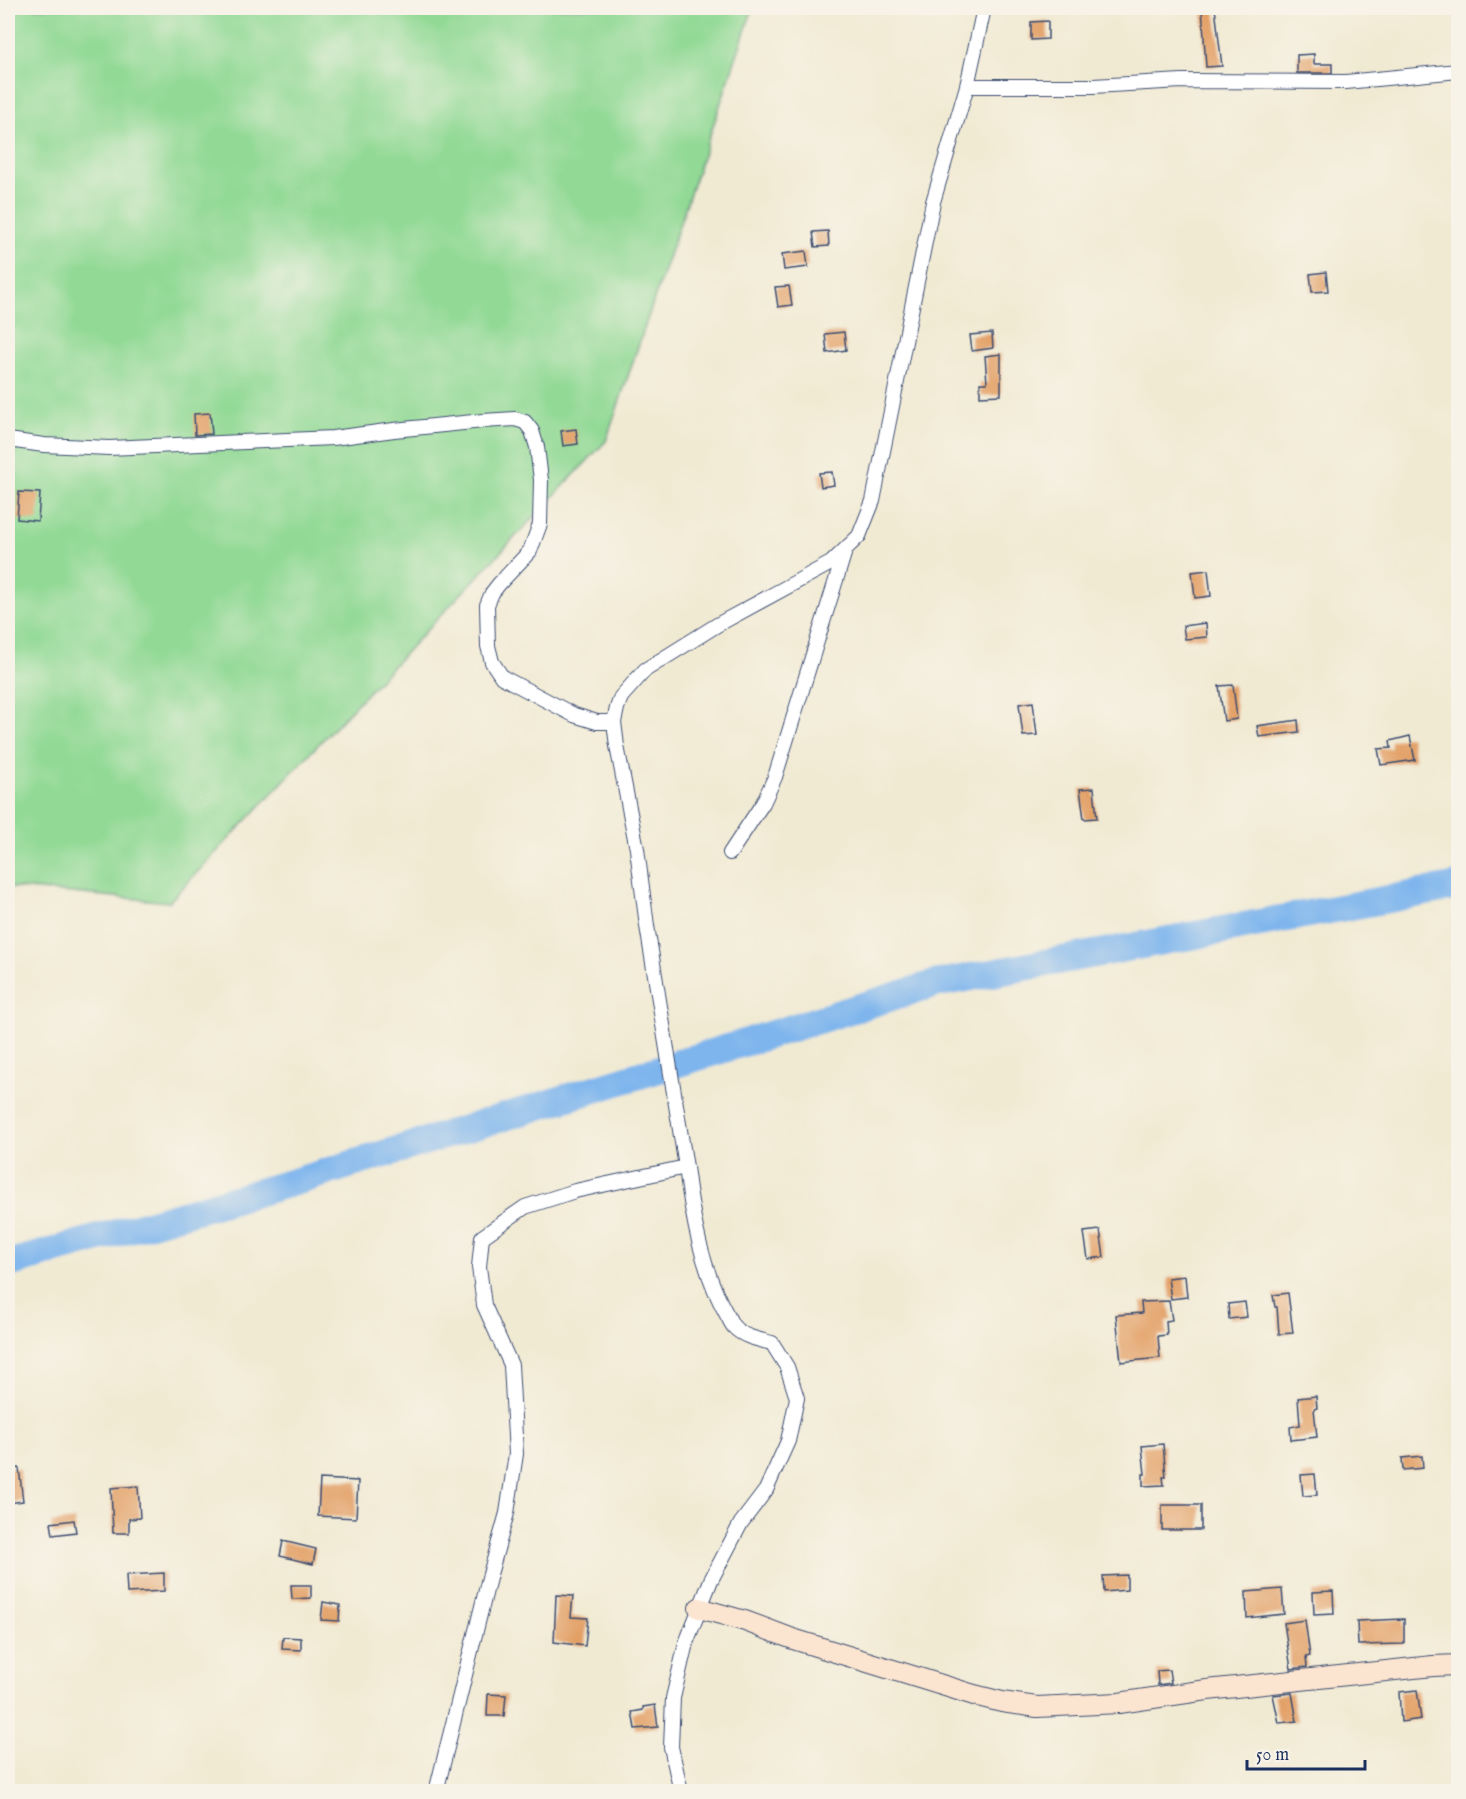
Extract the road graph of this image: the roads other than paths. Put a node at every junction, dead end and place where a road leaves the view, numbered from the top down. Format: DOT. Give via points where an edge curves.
graph roads {
  1 [pos="984,8"];
  2 [pos="1458,71"];
  3 [pos="967,86"];
  4 [pos="8,440"];
  5 [pos="844,551"];
  6 [pos="615,722"];
  7 [pos="730,853"];
  8 [pos="685,1166"];
  9 [pos="699,1608"];
  10 [pos="1458,1665"];
  11 [pos="436,1791"];
  12 [pos="681,1791"];
  1 -- 3 [label="street"];
  2 -- 3 [label="street" via="1346,82"];
  3 -- 5 [label="street" via="933,202 873,501 859,536"];
  4 -- 6 [label="street" via="109,448 333,438 483,421 525,422 537,447 540,524 530,551 499,584 487,605 492,662 502,677 574,715 597,722"];
  5 -- 6 [label="street" via="831,563 717,625 645,670 621,697"];
  5 -- 7 [label="street" via="775,777"];
  6 -- 8 [label="street"];
  8 -- 9 [label="street" via="696,1229 718,1300 734,1327 772,1343 787,1366 797,1398 788,1441 766,1490 741,1523"];
  8 -- 11 [label="street" via="575,1191 525,1207 483,1237 479,1267 484,1305 511,1365 516,1454 507,1514"];
  9 -- 10 [label="street" via="974,1695 1037,1707 1119,1703 1207,1690"];
  9 -- 12 [label="street" via="673,1698 671,1747"];
}
